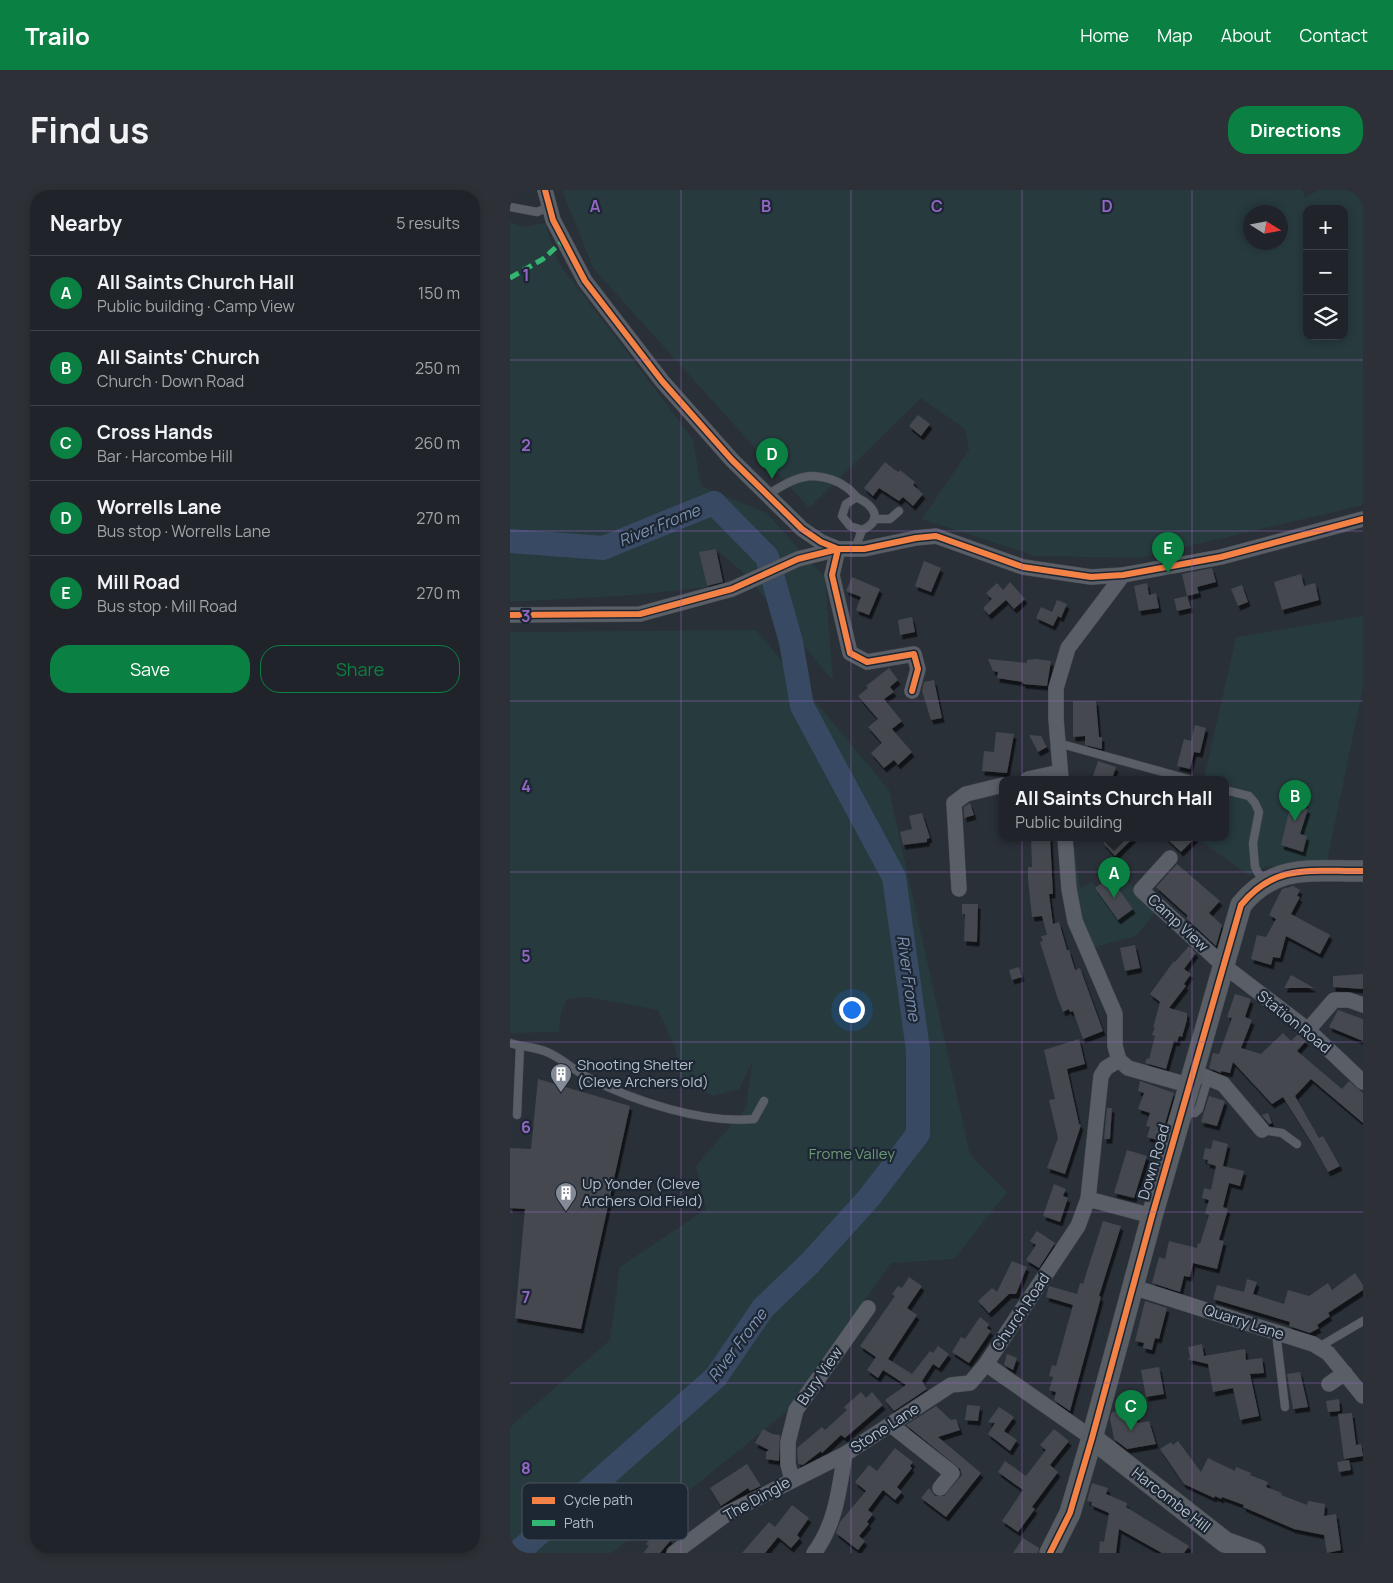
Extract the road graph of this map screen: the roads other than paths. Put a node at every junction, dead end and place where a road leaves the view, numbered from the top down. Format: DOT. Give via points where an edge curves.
graph roads {
  1 [pos="545,190"];
  2 [pos="510,207"];
  3 [pos="549,207"];
  4 [pos="767,495"];
  5 [pos="857,497"];
  6 [pos="900,511"];
  7 [pos="874,519"];
  8 [pos="1363,519"];
  9 [pos="862,530"];
  10 [pos="838,549"];
  11 [pos="855,549"];
  12 [pos="1123,575"];
  13 [pos="510,615"];
  14 [pos="912,691"];
  15 [pos="1058,743"];
  16 [pos="1061,775"];
  17 [pos="1177,776"];
  18 [pos="999,787"];
  19 [pos="1229,791"];
  20 [pos="1066,841"];
  21 [pos="1170,858"];
  22 [pos="1363,871"];
  23 [pos="1266,881"];
  24 [pos="958,888"];
  25 [pos="1223,965"];
  26 [pos="1363,1005"];
  27 [pos="1308,1030"];
  28 [pos="510,1042"];
  29 [pos="520,1046"];
  30 [pos="1119,1060"];
  31 [pos="1196,1079"];
  32 [pos="1363,1082"];
  33 [pos="764,1101"];
  34 [pos="517,1116"];
  35 [pos="1262,1130"];
  36 [pos="1297,1144"];
  37 [pos="1088,1199"];
  38 [pos="1152,1216"];
  39 [pos="1132,1287"];
  40 [pos="868,1308"];
  41 [pos="1363,1321"];
  42 [pos="1276,1332"];
  43 [pos="1319,1347"];
  44 [pos="986,1364"];
  45 [pos="1345,1373"];
  46 [pos="1329,1384"];
  47 [pos="1363,1396"];
  48 [pos="1285,1407"];
  49 [pos="892,1425"];
  50 [pos="1092,1438"];
  51 [pos="845,1454"];
  52 [pos="792,1480"];
  53 [pos="940,1488"];
  54 [pos="1242,1551"];
  55 [pos="674,1553"];
  56 [pos="814,1553"];
  57 [pos="1050,1553"];
  1 -- 3 [label="street"];
  2 -- 3 [label="lane" via="537,212"];
  3 -- 4 [label="street" via="585,281 662,381"];
  4 -- 5 [label="lane" via="795,478 814,476 834,480"];
  4 -- 10 [label="street" via="802,529"];
  5 -- 7 [label="lane" via="869,503"];
  5 -- 9 [label="lane" via="846,504 842,516 850,526"];
  6 -- 7 [label="lane" via="890,519"];
  7 -- 9 [label="lane" via="869,527"];
  8 -- 12 [label="street" via="1222,557"];
  9 -- 11 [label="lane"];
  10 -- 11 [label="street"];
  10 -- 13 [label="street" via="798,559 732,589 640,614"];
  10 -- 14 [label="street" via="832,575 850,653 867,662 914,654 918,669"];
  11 -- 12 [label="street" via="936,536 1022,567 1091,576"];
  12 -- 15 [label="street" via="1068,648 1056,688"];
  15 -- 16 [label="street"];
  15 -- 17 [label="lane"];
  18 -- 24 [label="street" via="966,794 954,803"];
  19 -- 23 [label="lane" via="1249,796 1259,812 1253,843 1255,867"];
  20 -- 30 [label="street" via="1075,921 1115,1014 1115,1046"];
  21 -- 25 [label="street, Camp View" via="1141,890"];
  22 -- 23 [label="street, Down Road" via="1282,874"];
  23 -- 25 [label="street, Down Road" via="1253,890 1241,905"];
  25 -- 27 [label="street, Station Road"];
  25 -- 31 [label="street, Down Road"];
  26 -- 27 [label="street" via="1349,1000 1334,1000"];
  27 -- 32 [label="street, Station Road"];
  28 -- 29 [label="lane"];
  29 -- 33 [label="lane" via="547,1052 587,1077 631,1098 713,1118 754,1119"];
  29 -- 34 [label="lane"];
  30 -- 31 [label="street" via="1128,1068"];
  30 -- 37 [label="street, Church Road" via="1106,1068 1102,1076"];
  31 -- 35 [label="street" via="1222,1084"];
  31 -- 38 [label="street, Down Road" via="1181,1113"];
  35 -- 36 [label="lane" via="1282,1134"];
  37 -- 38 [label="street"];
  37 -- 44 [label="street, Church Road" via="1078,1226"];
  38 -- 39 [label="street, Down Road"];
  39 -- 42 [label="street, Quarry Lane"];
  39 -- 50 [label="street, Down Road"];
  40 -- 52 [label="street, Bury View" via="796,1410 788,1442"];
  41 -- 43 [label="lane"];
  42 -- 43 [label="street, Quarry Lane"];
  42 -- 48 [label="lane"];
  43 -- 45 [label="street, Quarry Lane"];
  44 -- 49 [label="street, Stone Lane" via="970,1383 951,1385"];
  44 -- 50 [label="street, Church Road"];
  45 -- 46 [label="street"];
  45 -- 47 [label="street, Quarry Lane"];
  49 -- 51 [label="street, Stone Lane"];
  49 -- 53 [label="street" via="952,1473"];
  50 -- 54 [label="street, Harcombe Hill" via="1225,1542"];
  50 -- 57 [label="street, Down Road" via="1070,1513"];
  51 -- 52 [label="street, The Dingle"];
  51 -- 56 [label="street, Stone Lane" via="834,1515"];
  52 -- 55 [label="street, The Dingle" via="728,1513"];
}
